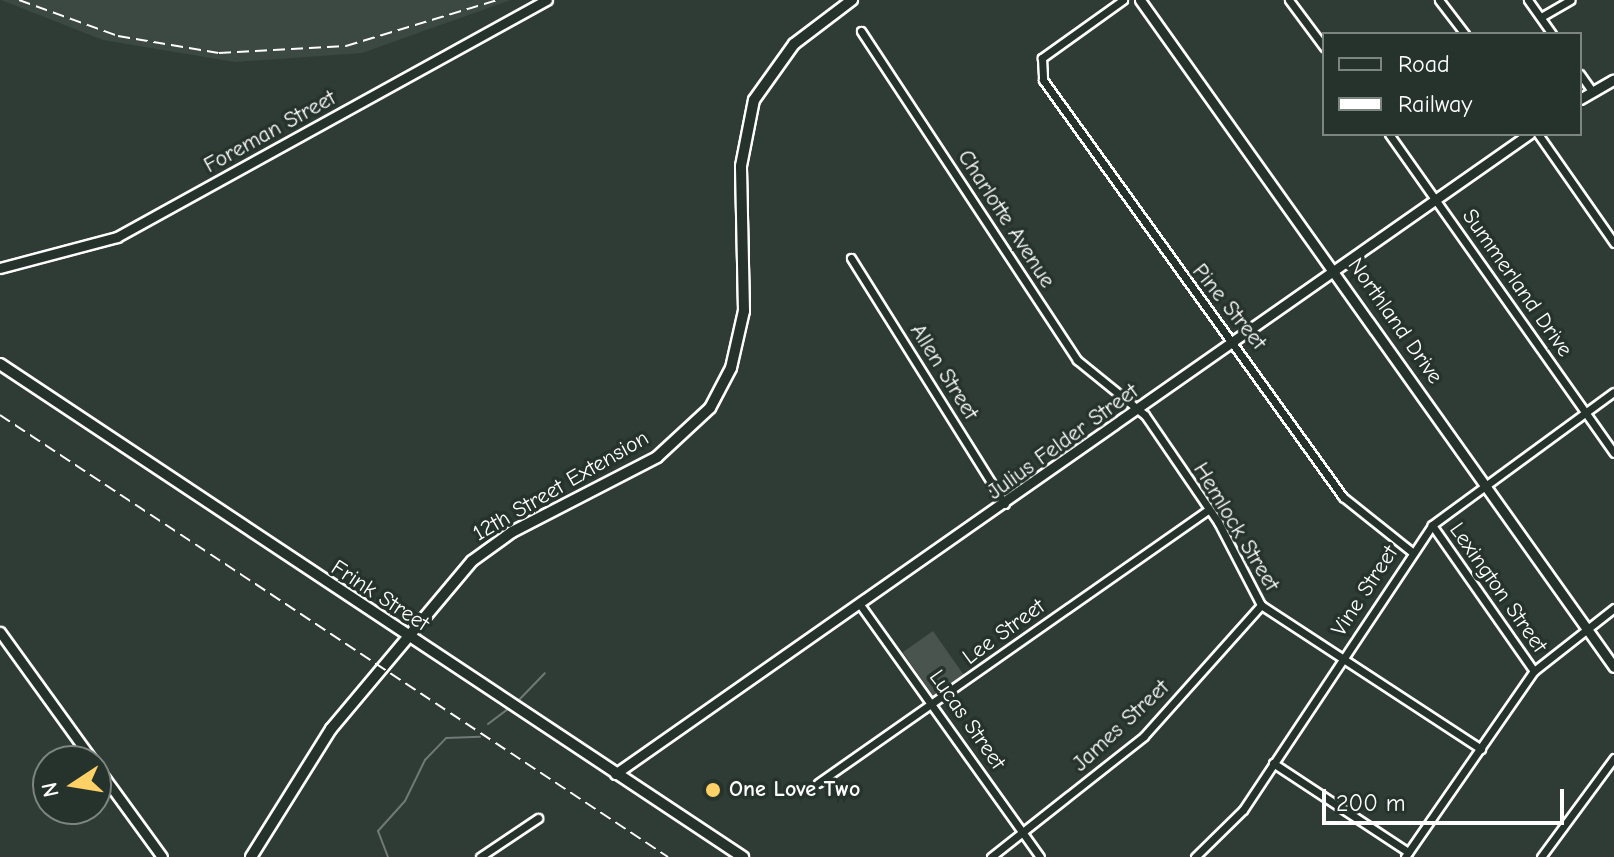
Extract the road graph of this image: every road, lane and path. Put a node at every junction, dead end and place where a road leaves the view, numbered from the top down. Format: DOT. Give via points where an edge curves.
graph roads {
  1 [pos="547,0"];
  2 [pos="852,0"];
  3 [pos="1123,0"];
  4 [pos="1140,0"];
  5 [pos="1289,0"];
  6 [pos="1439,0"];
  7 [pos="1528,0"];
  8 [pos="1570,0"];
  9 [pos="1541,17"];
  10 [pos="861,31"];
  11 [pos="1463,32"];
  12 [pos="1551,32"];
  13 [pos="1322,44"];
  14 [pos="1582,77"];
  15 [pos="1614,79"];
  16 [pos="1592,91"];
  17 [pos="1582,98"];
  18 [pos="1390,136"];
  19 [pos="1526,136"];
  20 [pos="1539,136"];
  21 [pos="1437,199"];
  22 [pos="1614,243"];
  23 [pos="851,258"];
  24 [pos="0,268"];
  25 [pos="1337,269"];
  26 [pos="1234,343"];
  27 [pos="0,364"];
  28 [pos="1614,392"];
  29 [pos="1140,409"];
  30 [pos="1585,412"];
  31 [pos="1614,453"];
  32 [pos="1485,481"];
  33 [pos="1006,505"];
  34 [pos="1209,509"];
  35 [pos="1432,525"];
  36 [pos="1412,552"];
  37 [pos="1261,605"];
  38 [pos="861,606"];
  39 [pos="1614,608"];
  40 [pos="1587,628"];
  41 [pos="0,632"];
  42 [pos="406,637"];
  43 [pos="1342,659"];
  44 [pos="1614,667"];
  45 [pos="1534,671"];
  46 [pos="934,704"];
  47 [pos="81,745"];
  48 [pos="1481,749"];
  49 [pos="1614,758"];
  50 [pos="1273,763"];
  51 [pos="615,774"];
  52 [pos="818,783"];
  53 [pos="112,788"];
  54 [pos="538,818"];
  55 [pos="1024,833"];
  56 [pos="1407,854"];
  57 [pos="1198,856"];
  58 [pos="162,857"];
  59 [pos="251,857"];
  60 [pos="480,857"];
  61 [pos="743,857"];
  62 [pos="991,857"];
  63 [pos="1040,857"];
  64 [pos="1541,857"];
  1 -- 24 [label="street, Foreman Street" via="117,237"];
  2 -- 42 [label="main road, 12th Street Extension" via="794,44 754,100 741,166 744,311 722,389 679,439 626,475 512,532 472,561"];
  3 -- 26 [label="street, Pine Street" via="1038,65 1128,204"];
  4 -- 25 [label="street, Northland Drive"];
  5 -- 13 [label="street"];
  6 -- 11 [label="street"];
  7 -- 9 [label="street"];
  8 -- 9 [label="street"];
  9 -- 12 [label="street"];
  10 -- 29 [label="street, Charlotte Avenue" via="1077,360"];
  14 -- 16 [label="street"];
  15 -- 16 [label="street"];
  16 -- 17 [label="street"];
  18 -- 21 [label="street, Summerland Drive"];
  19 -- 21 [label="street, Julius Felder Street"];
  20 -- 22 [label="street"];
  21 -- 25 [label="street, Julius Felder Street"];
  21 -- 30 [label="street, Summerland Drive"];
  23 -- 33 [label="street, Allen Street"];
  25 -- 26 [label="street, Julius Felder Street"];
  25 -- 32 [label="street, Northland Drive"];
  26 -- 29 [label="street, Julius Felder Street"];
  26 -- 36 [label="street, Pine Street" via="1343,497"];
  27 -- 42 [label="main road, Frink Street"];
  28 -- 30 [label="street, Vine Street"];
  29 -- 33 [label="street, Julius Felder Street"];
  29 -- 34 [label="street, Hemlock Street"];
  30 -- 31 [label="street, Summerland Drive"];
  30 -- 32 [label="street, Vine Street"];
  32 -- 35 [label="street, Vine Street"];
  32 -- 40 [label="street, Northland Drive"];
  33 -- 38 [label="street, Julius Felder Street"];
  34 -- 37 [label="street, Hemlock Street"];
  34 -- 46 [label="street, Lee Street"];
  35 -- 36 [label="street, Vine Street"];
  35 -- 45 [label="street, Lexington Street"];
  36 -- 43 [label="street, Vine Street"];
  37 -- 43 [label="street, Hemlock Street"];
  37 -- 55 [label="street, James Street" via="1144,736"];
  38 -- 46 [label="street, Lucas Street"];
  38 -- 51 [label="street, Julius Felder Street"];
  39 -- 40 [label="street"];
  40 -- 44 [label="street, Northland Drive"];
  40 -- 45 [label="street"];
  41 -- 47 [label="street"];
  42 -- 51 [label="main road, Frink Street"];
  42 -- 59 [label="main road, 12th Street Extension" via="331,729"];
  43 -- 48 [label="street, Hemlock Street"];
  43 -- 50 [label="street, Vine Street"];
  45 -- 48 [label="street"];
  46 -- 52 [label="street, Lee Street"];
  46 -- 55 [label="street, Lucas Street"];
  48 -- 56 [label="street"];
  49 -- 64 [label="street"];
  50 -- 56 [label="street"];
  50 -- 57 [label="street, Vine Street" via="1243,810"];
  51 -- 61 [label="main road, Frink Street"];
  53 -- 58 [label="street"];
  54 -- 60 [label="street"];
  55 -- 62 [label="street, James Street"];
  55 -- 63 [label="street, Lucas Street"];
}
